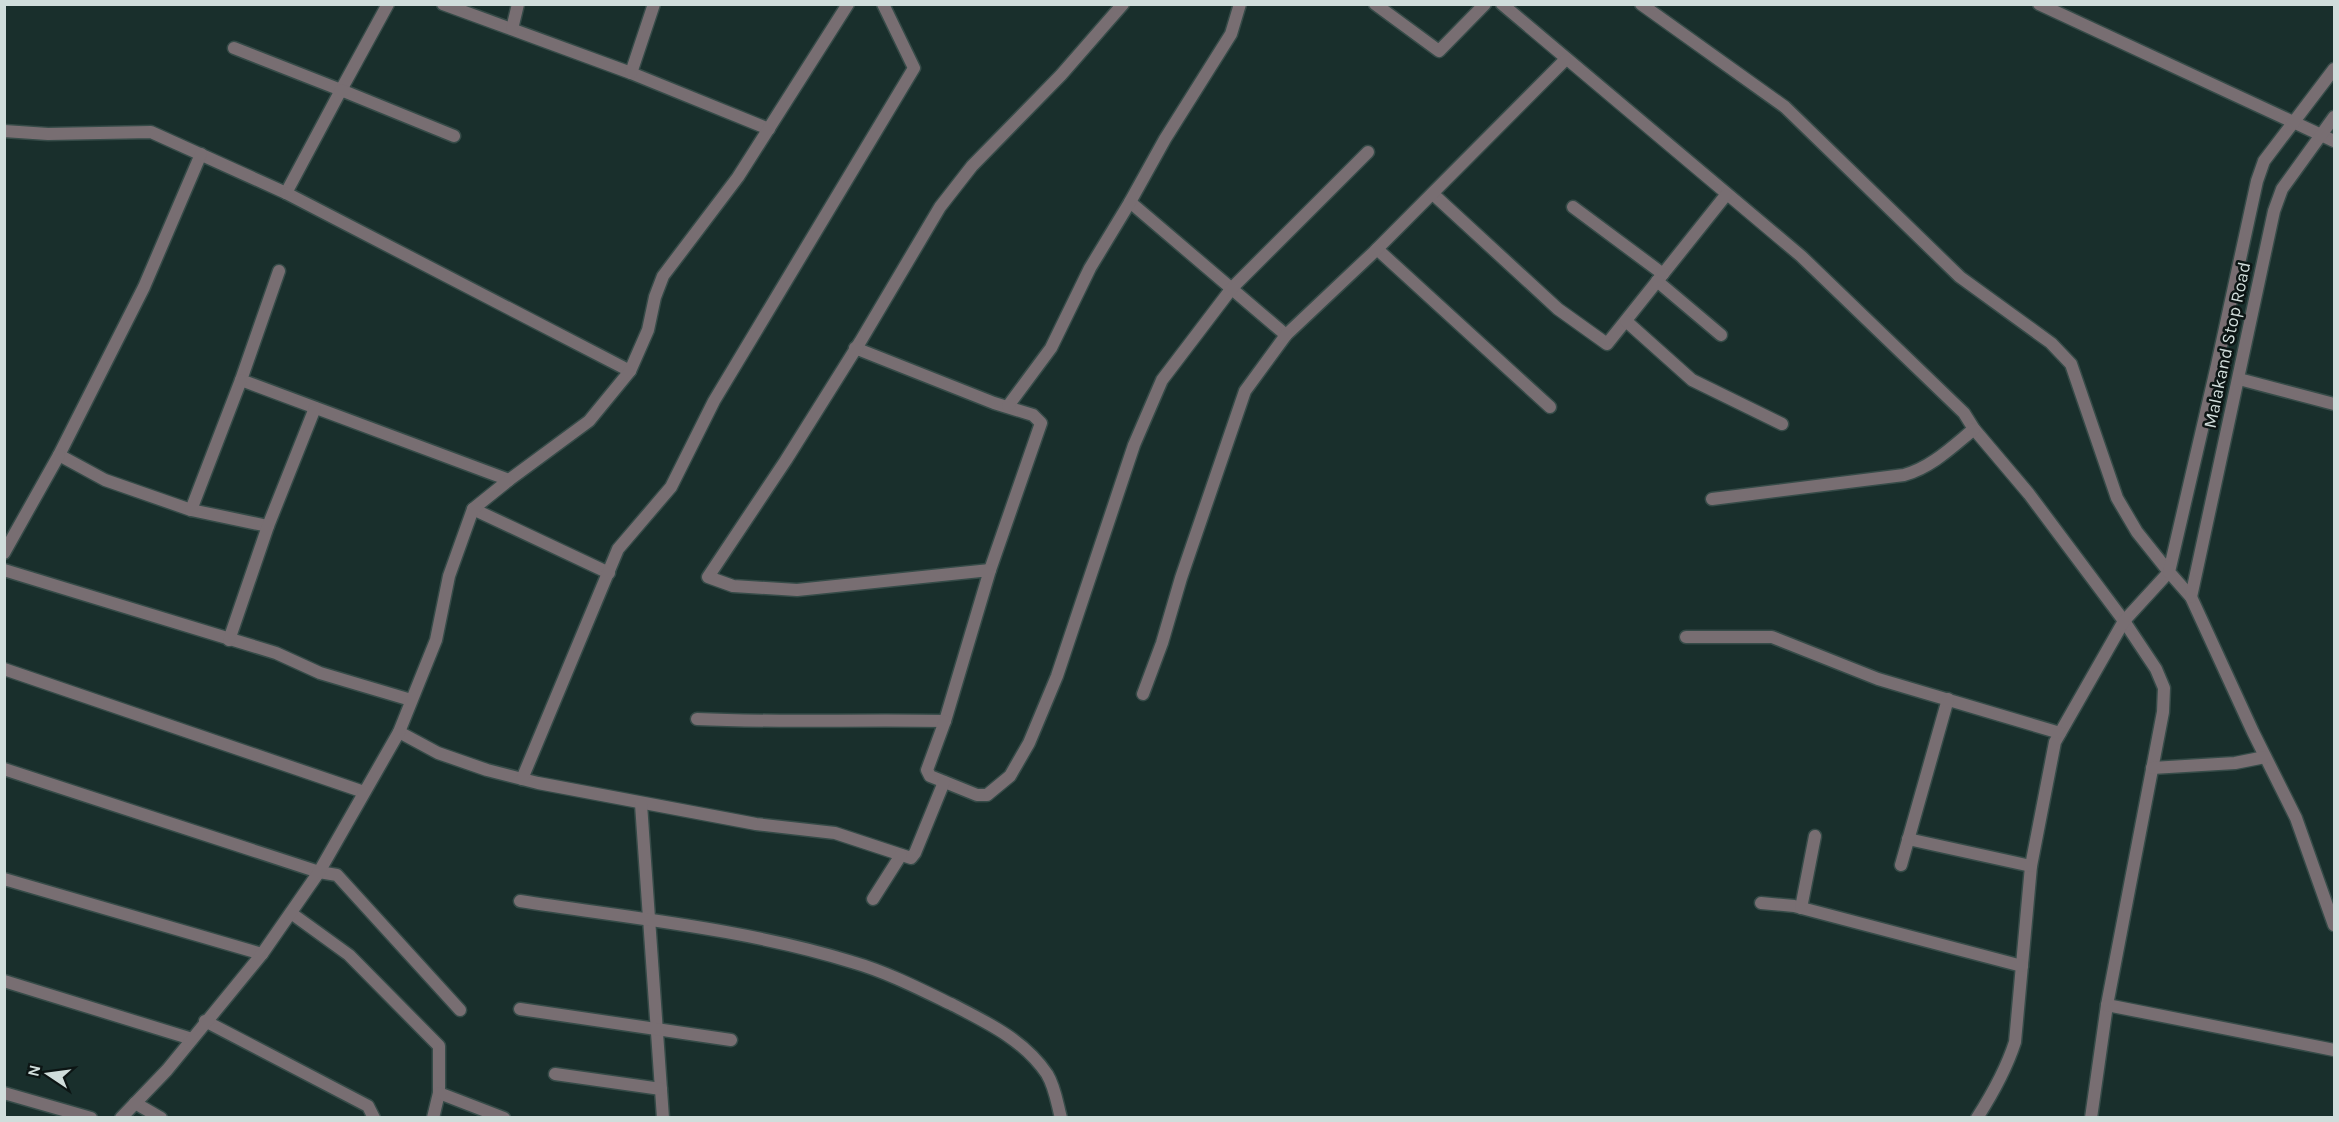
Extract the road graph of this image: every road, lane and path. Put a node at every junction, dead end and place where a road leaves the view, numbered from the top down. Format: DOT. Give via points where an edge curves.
graph roads {
  1 [pos="388,4"];
  2 [pos="443,4"];
  3 [pos="518,4"];
  4 [pos="654,4"];
  5 [pos="848,4"];
  6 [pos="883,4"];
  7 [pos="1123,4"];
  8 [pos="1240,4"];
  9 [pos="1375,4"];
  10 [pos="1485,4"];
  11 [pos="1502,4"];
  12 [pos="1641,4"];
  13 [pos="2039,4"];
  14 [pos="512,29"];
  15 [pos="234,48"];
  16 [pos="1565,60"];
  17 [pos="2334,69"];
  18 [pos="631,73"];
  19 [pos="341,90"];
  20 [pos="2334,117"];
  21 [pos="2292,122"];
  22 [pos="769,129"];
  23 [pos="4,131"];
  24 [pos="2321,135"];
  25 [pos="454,136"];
  26 [pos="2334,141"];
  27 [pos="1368,152"];
  28 [pos="201,154"];
  29 [pos="286,193"];
  30 [pos="1433,194"];
  31 [pos="1726,195"];
  32 [pos="1130,202"];
  33 [pos="1573,207"];
  34 [pos="1377,249"];
  35 [pos="279,271"];
  36 [pos="1660,278"];
  37 [pos="1232,288"];
  38 [pos="1626,321"];
  39 [pos="1286,335"];
  40 [pos="1721,335"];
  41 [pos="855,348"];
  42 [pos="630,371"];
  43 [pos="2239,379"];
  44 [pos="241,380"];
  45 [pos="2334,404"];
  46 [pos="1008,406"];
  47 [pos="1550,407"];
  48 [pos="315,408"];
  49 [pos="1782,424"];
  50 [pos="1974,429"];
  51 [pos="59,455"];
  52 [pos="509,480"];
  53 [pos="1712,499"];
  54 [pos="473,509"];
  55 [pos="191,510"];
  56 [pos="268,526"];
  57 [pos="4,552"];
  58 [pos="4,570"];
  59 [pos="990,570"];
  60 [pos="2169,572"];
  61 [pos="609,573"];
  62 [pos="2191,597"];
  63 [pos="2124,621"];
  64 [pos="1686,637"];
  65 [pos="229,640"];
  66 [pos="4,669"];
  67 [pos="1143,693"];
  68 [pos="1948,699"];
  69 [pos="411,700"];
  70 [pos="697,719"];
  71 [pos="945,721"];
  72 [pos="399,732"];
  73 [pos="2060,733"];
  74 [pos="2265,757"];
  75 [pos="2152,768"];
  76 [pos="4,769"];
  77 [pos="522,779"];
  78 [pos="944,782"];
  79 [pos="364,792"];
  80 [pos="641,804"];
  81 [pos="1815,836"];
  82 [pos="1908,839"];
  83 [pos="901,855"];
  84 [pos="1900,865"];
  85 [pos="2031,866"];
  86 [pos="319,872"];
  87 [pos="4,879"];
  88 [pos="873,898"];
  89 [pos="520,901"];
  90 [pos="1761,903"];
  91 [pos="1801,908"];
  92 [pos="291,913"];
  93 [pos="650,921"];
  94 [pos="2334,925"];
  95 [pos="262,954"];
  96 [pos="2022,966"];
  97 [pos="4,981"];
  98 [pos="2108,1005"];
  99 [pos="520,1009"];
  100 [pos="460,1010"];
  101 [pos="206,1021"];
  102 [pos="657,1028"];
  103 [pos="192,1039"];
  104 [pos="731,1040"];
  105 [pos="2334,1050"];
  106 [pos="555,1074"];
  107 [pos="661,1089"];
  108 [pos="4,1093"];
  109 [pos="439,1093"];
  110 [pos="135,1103"];
  111 [pos="91,1118"];
  112 [pos="121,1118"];
  113 [pos="160,1118"];
  114 [pos="374,1118"];
  115 [pos="433,1118"];
  116 [pos="504,1118"];
  117 [pos="663,1118"];
  118 [pos="1061,1118"];
  119 [pos="1977,1118"];
  120 [pos="2091,1118"];
  1 -- 19 [label="street"];
  2 -- 14 [label="street"];
  3 -- 14 [label="street"];
  4 -- 18 [label="street"];
  5 -- 22 [label="street"];
  6 -- 61 [label="street" via="914,68 714,401 671,487 618,549"];
  7 -- 41 [label="street" via="965,174 940,207"];
  8 -- 32 [label="street" via="1231,34"];
  9 -- 10 [label="street" via="1439,51"];
  11 -- 16 [label="street"];
  12 -- 60 [label="street" via="1785,107 1960,277 2058,350 2071,364 2117,498 2137,532"];
  13 -- 21 [label="street"];
  14 -- 18 [label="street"];
  15 -- 19 [label="street"];
  16 -- 30 [label="street"];
  16 -- 31 [label="street"];
  17 -- 21 [label="street"];
  18 -- 22 [label="street"];
  19 -- 25 [label="street"];
  19 -- 29 [label="street"];
  20 -- 24 [label="street, Malakand Stop Road"];
  21 -- 24 [label="street"];
  21 -- 60 [label="street" via="2264,161 2257,182"];
  22 -- 42 [label="street" via="663,276 648,330"];
  23 -- 28 [label="street" via="151,132"];
  24 -- 26 [label="street"];
  24 -- 43 [label="street, Malakand Stop Road" via="2282,189 2274,211"];
  27 -- 37 [label="street"];
  28 -- 29 [label="street"];
  28 -- 51 [label="street" via="144,287"];
  29 -- 42 [label="street"];
  30 -- 34 [label="street"];
  30 -- 38 [label="street" via="1557,309 1607,344"];
  31 -- 36 [label="street"];
  31 -- 50 [label="street" via="1801,256 1964,412"];
  32 -- 37 [label="street"];
  32 -- 46 [label="street" via="1090,268 1051,348"];
  33 -- 36 [label="street"];
  34 -- 39 [label="street"];
  34 -- 47 [label="street"];
  35 -- 44 [label="street"];
  36 -- 38 [label="street"];
  36 -- 40 [label="street"];
  37 -- 39 [label="street"];
  37 -- 78 [label="street" via="1162,380 1134,445 1057,676 1029,743 1010,776 987,795 976,795"];
  38 -- 49 [label="street" via="1692,380"];
  39 -- 67 [label="street" via="1245,391"];
  41 -- 46 [label="street"];
  41 -- 59 [label="street" via="708,577 733,586 796,590"];
  42 -- 52 [label="street" via="588,421"];
  43 -- 45 [label="street"];
  43 -- 62 [label="street, Malakand Stop Road"];
  44 -- 48 [label="street"];
  44 -- 55 [label="street"];
  46 -- 59 [label="street" via="1033,415 1041,423"];
  48 -- 52 [label="street"];
  48 -- 56 [label="street"];
  50 -- 53 [label="street" via="1937,460 1904,475"];
  50 -- 63 [label="street" via="2030,494"];
  51 -- 55 [label="street" via="105,480"];
  51 -- 57 [label="street"];
  52 -- 54 [label="street"];
  54 -- 61 [label="street"];
  54 -- 69 [label="street" via="449,576 436,640"];
  55 -- 56 [label="street"];
  56 -- 65 [label="street"];
  58 -- 65 [label="street"];
  59 -- 71 [label="street"];
  60 -- 62 [label="street"];
  60 -- 63 [label="street"];
  61 -- 77 [label="street"];
  62 -- 74 [label="street"];
  63 -- 73 [label="street"];
  63 -- 75 [label="street" via="2164,688"];
  64 -- 68 [label="street" via="1772,637 1878,679"];
  65 -- 69 [label="street"];
  66 -- 79 [label="street"];
  68 -- 73 [label="street"];
  68 -- 82 [label="street"];
  69 -- 72 [label="street"];
  70 -- 71 [label="street"];
  71 -- 78 [label="street" via="927,770 930,776"];
  72 -- 77 [label="street" via="438,753"];
  72 -- 79 [label="street"];
  73 -- 85 [label="street" via="2046,782"];
  74 -- 75 [label="street" via="2235,763"];
  74 -- 94 [label="street" via="2296,818"];
  75 -- 98 [label="street"];
  76 -- 86 [label="street"];
  77 -- 80 [label="street"];
  78 -- 83 [label="street" via="915,853 911,858"];
  79 -- 86 [label="street"];
  80 -- 83 [label="street" via="756,824 835,832"];
  80 -- 93 [label="street"];
  81 -- 91 [label="street"];
  82 -- 84 [label="street"];
  82 -- 85 [label="street"];
  83 -- 88 [label="street"];
  85 -- 96 [label="street"];
  86 -- 92 [label="street"];
  86 -- 100 [label="street" via="337,875"];
  87 -- 95 [label="street"];
  89 -- 93 [label="street"];
  90 -- 91 [label="street"];
  91 -- 96 [label="street"];
  92 -- 95 [label="street"];
  92 -- 109 [label="street" via="349,955 439,1046"];
  93 -- 102 [label="street"];
  93 -- 118 [label="street" via="767,940 854,962 909,984 998,1027 1018,1043 1047,1076"];
  95 -- 101 [label="street"];
  96 -- 119 [label="street" via="2015,1042 1998,1085"];
  97 -- 103 [label="street"];
  98 -- 105 [label="street"];
  98 -- 120 [label="street"];
  99 -- 102 [label="street"];
  101 -- 103 [label="street"];
  101 -- 114 [label="street" via="368,1106"];
  102 -- 104 [label="street"];
  102 -- 107 [label="street"];
  103 -- 110 [label="street"];
  106 -- 107 [label="street"];
  107 -- 117 [label="street"];
  108 -- 111 [label="street"];
  109 -- 115 [label="street"];
  109 -- 116 [label="street"];
  110 -- 112 [label="street"];
  110 -- 113 [label="street"];
}
